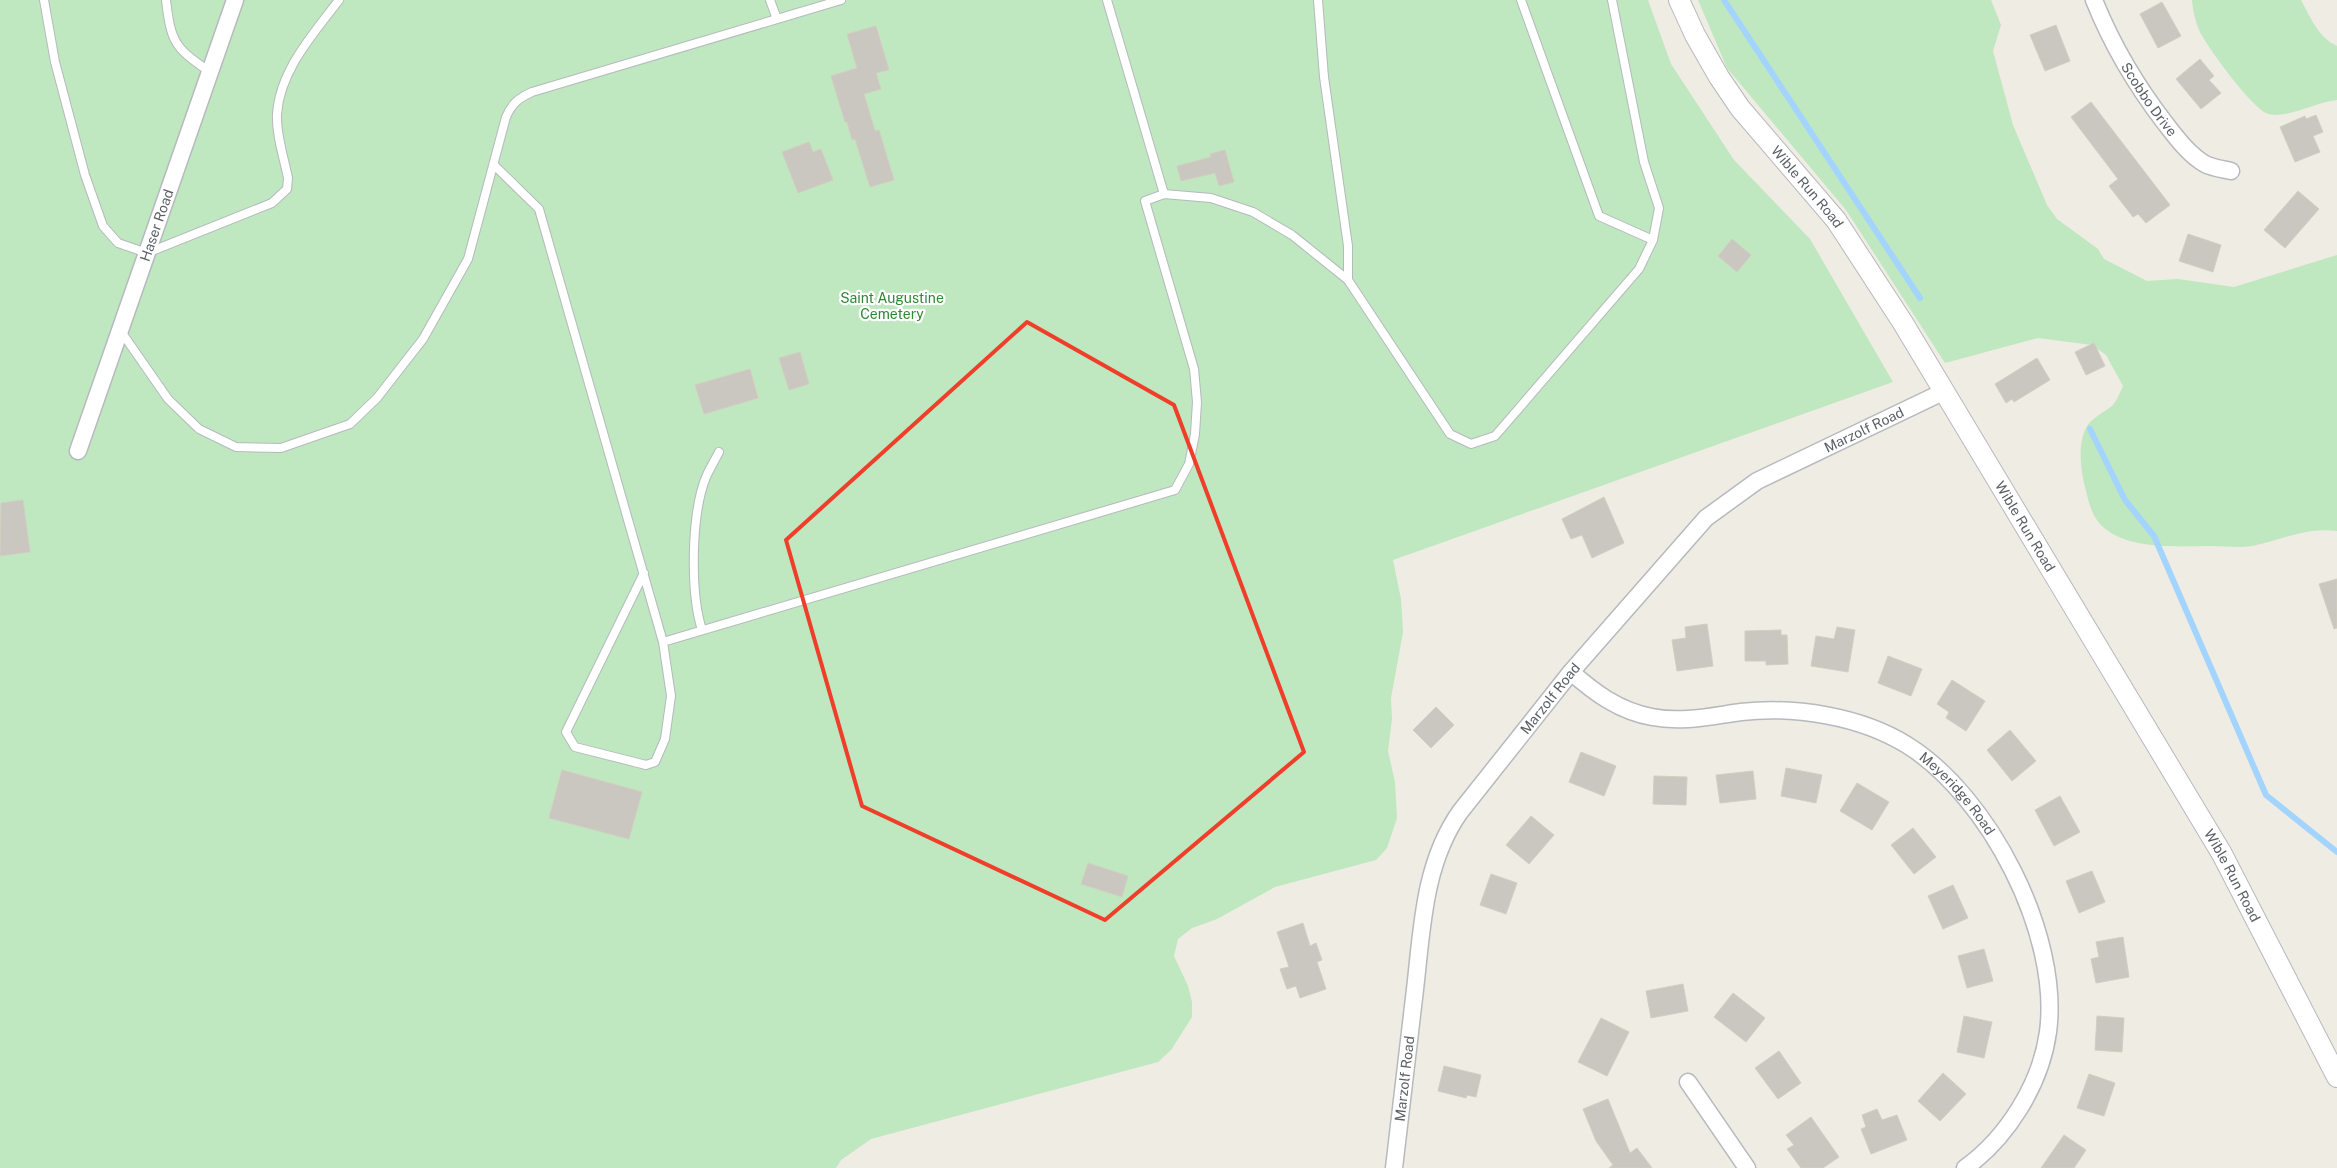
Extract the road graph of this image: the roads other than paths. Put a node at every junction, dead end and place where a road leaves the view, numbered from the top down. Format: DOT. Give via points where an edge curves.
graph roads {
  1 [pos="44,0"];
  2 [pos="166,0"];
  3 [pos="235,0"];
  4 [pos="340,0"];
  5 [pos="770,0"];
  6 [pos="841,0"];
  7 [pos="1107,0"];
  8 [pos="1318,0"];
  9 [pos="1521,0"];
  10 [pos="1612,0"];
  11 [pos="1679,0"];
  12 [pos="2094,0"];
  13 [pos="776,19"];
  14 [pos="210,72"];
  15 [pos="494,165"];
  16 [pos="2231,171"];
  17 [pos="1164,194"];
  18 [pos="1653,240"];
  19 [pos="147,254"];
  20 [pos="1348,280"];
  21 [pos="120,330"];
  22 [pos="1945,391"];
  23 [pos="78,451"];
  24 [pos="719,452"];
  25 [pos="644,573"];
  26 [pos="702,630"];
  27 [pos="663,642"];
  28 [pos="1570,672"];
  29 [pos="2337,1077"];
  30 [pos="1688,1082"];
  31 [pos="1394,1168"];
  32 [pos="1748,1168"];
  33 [pos="1965,1168"];
  1 -- 19 [label="lane" via="58,72 85,175 103,226 118,243"];
  2 -- 14 [label="lane" via="175,44"];
  3 -- 14 [label="street, Haser Road"];
  4 -- 19 [label="lane" via="307,42 284,82 277,114 287,189 272,203"];
  5 -- 13 [label="lane"];
  6 -- 13 [label="lane"];
  7 -- 17 [label="lane"];
  8 -- 20 [label="lane" via="1324,77 1348,246"];
  9 -- 18 [label="lane" via="1599,216"];
  10 -- 18 [label="lane" via="1644,162 1659,208"];
  11 -- 22 [label="street, Wible Run Road" via="1694,34 1740,108 1836,220"];
  12 -- 16 [label="street, Scobbo Drive" via="2122,60 2141,92 2170,129 2204,163"];
  13 -- 15 [label="lane" via="520,98 506,117"];
  14 -- 19 [label="street, Haser Road"];
  15 -- 21 [label="lane" via="468,259 423,339 378,398 350,424 281,448 236,447 199,429 168,399"];
  15 -- 25 [label="lane" via="539,209"];
  17 -- 20 [label="lane" via="1211,198 1253,212 1292,235"];
  17 -- 26 [label="lane" via="1144,201 1194,369 1197,402 1189,464 1175,490"];
  18 -- 20 [label="lane" via="1639,269 1495,436 1471,444 1450,434"];
  19 -- 21 [label="street, Haser Road"];
  21 -- 23 [label="street, Haser Road"];
  22 -- 28 [label="street, Marzolf Road" via="1757,481 1727,501 1706,518"];
  22 -- 29 [label="street, Wible Run Road" via="2222,854"];
  24 -- 26 [label="lane" via="706,478 696,540 696,610"];
  25 -- 27 [label="lane"];
  25 -- 27 [label="lane" via="566,732 575,747 646,765 655,762 665,739 671,696"];
  26 -- 27 [label="lane"];
  28 -- 31 [label="street, Marzolf Road" via="1460,812 1446,832 1434,861 1425,906"];
  28 -- 33 [label="street, Meyeridge Road" via="1615,705 1652,717 1677,720 1773,711 1846,720 1906,745 1937,769 1981,816 2016,876 2043,953 2048,980 2048,1033 2021,1105 2003,1133"];
  30 -- 32 [label="street"];
}
